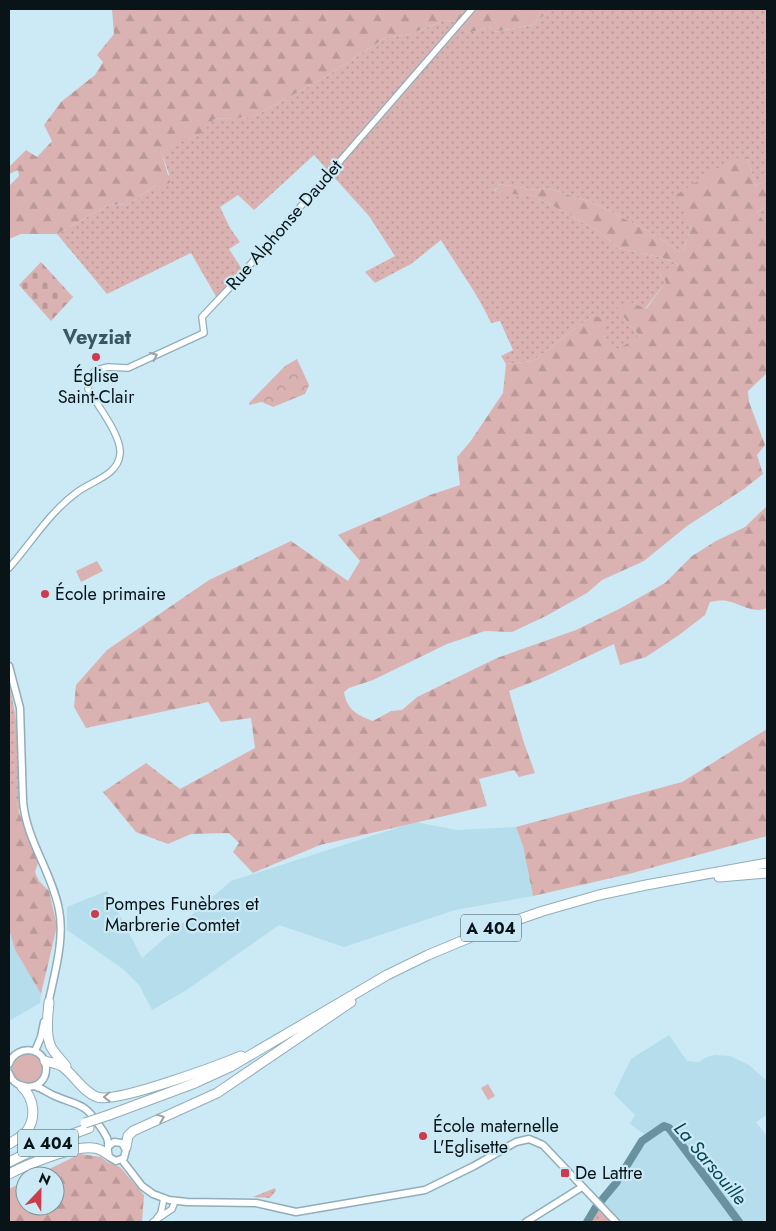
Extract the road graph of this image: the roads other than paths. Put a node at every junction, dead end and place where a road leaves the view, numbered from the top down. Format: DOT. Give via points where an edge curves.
graph roads {
  1 [pos="472,9"];
  2 [pos="9,568"];
  3 [pos="9,666"];
  4 [pos="767,861"];
  5 [pos="767,869"];
  6 [pos="767,873"];
  7 [pos="718,875"];
  8 [pos="48,1002"];
  9 [pos="351,1002"];
  10 [pos="284,1036"];
  11 [pos="35,1052"];
  12 [pos="45,1061"];
  13 [pos="9,1064"];
  14 [pos="9,1073"];
  15 [pos="44,1078"];
  16 [pos="75,1079"];
  17 [pos="34,1086"];
  18 [pos="22,1087"];
  19 [pos="111,1117"];
  20 [pos="87,1126"];
  21 [pos="117,1142"];
  22 [pos="9,1144"];
  23 [pos="126,1147"];
  24 [pos="108,1150"];
  25 [pos="9,1155"];
  26 [pos="122,1160"];
  27 [pos="9,1162"];
  28 [pos="9,1174"];
  29 [pos="582,1187"];
  30 [pos="164,1198"];
  31 [pos="175,1201"];
  32 [pos="154,1221"];
  33 [pos="526,1222"];
  34 [pos="616,1222"];
  2 -- 1 [label="street, Rue Alphonse Daudet, one-way" via="66,500 109,473 118,463 119,442 88,386 92,372 108,367 128,368 204,333 202,317"];
  3 -- 8 [label="main road" via="20,708 25,816 60,915 60,943"];
  4 -- 7 [label="highway"];
  5 -- 7 [label="highway, A 404"];
  6 -- 7 [label="highway"];
  7 -- 9 [label="highway, A 404" via="611,898 530,920 440,956"];
  7 -- 10 [label="highway, A 404" via="599,895 488,930 387,975"];
  8 -- 11 [label="main road"];
  8 -- 16 [label="highway" via="50,1043"];
  9 -- 19 [label="highway, A 404" via="235,1071 199,1088"];
  23 -- 9 [label="highway, one-way" via="128,1136 137,1129 217,1093"];
  10 -- 16 [label="highway, one-way" via="202,1071 112,1098 95,1096"];
  10 -- 19 [label="highway, A 404" via="245,1060"];
  11 -- 12 [label="main road"];
  11 -- 13 [label="main road" via="20,1051"];
  12 -- 15 [label="main road"];
  12 -- 16 [label="highway" via="62,1066"];
  14 -- 18 [label="main road" via="12,1081"];
  15 -- 17 [label="main road"];
  15 -- 21 [label="main road" via="46,1086 54,1092 91,1108"];
  17 -- 18 [label="main road"];
  17 -- 24 [label="main road" via="87,1109 107,1137"];
  18 -- 22 [label="highway" via="32,1102 32,1120 24,1133"];
  19 -- 20 [label="highway, A 404, bridge"];
  20 -- 25 [label="highway, A 404" via="38,1141"];
  20 -- 27 [label="highway, A 404"];
  21 -- 23 [label="main road"];
  21 -- 24 [label="main road"];
  23 -- 26 [label="main road"];
  24 -- 26 [label="main road" via="113,1161"];
  24 -- 28 [label="highway" via="82,1148"];
  26 -- 30 [label="main road" via="142,1186"];
  29 -- 31 [label="main road" via="544,1145 529,1139 516,1142 425,1190 308,1211 292,1212 256,1203"];
  29 -- 33 [label="main road"];
  29 -- 34 [label="main road"];
  30 -- 31 [label="main road"];
  30 -- 32 [label="street" via="161,1213"];
  31 -- 32 [label="street" via="172,1209"];
}
